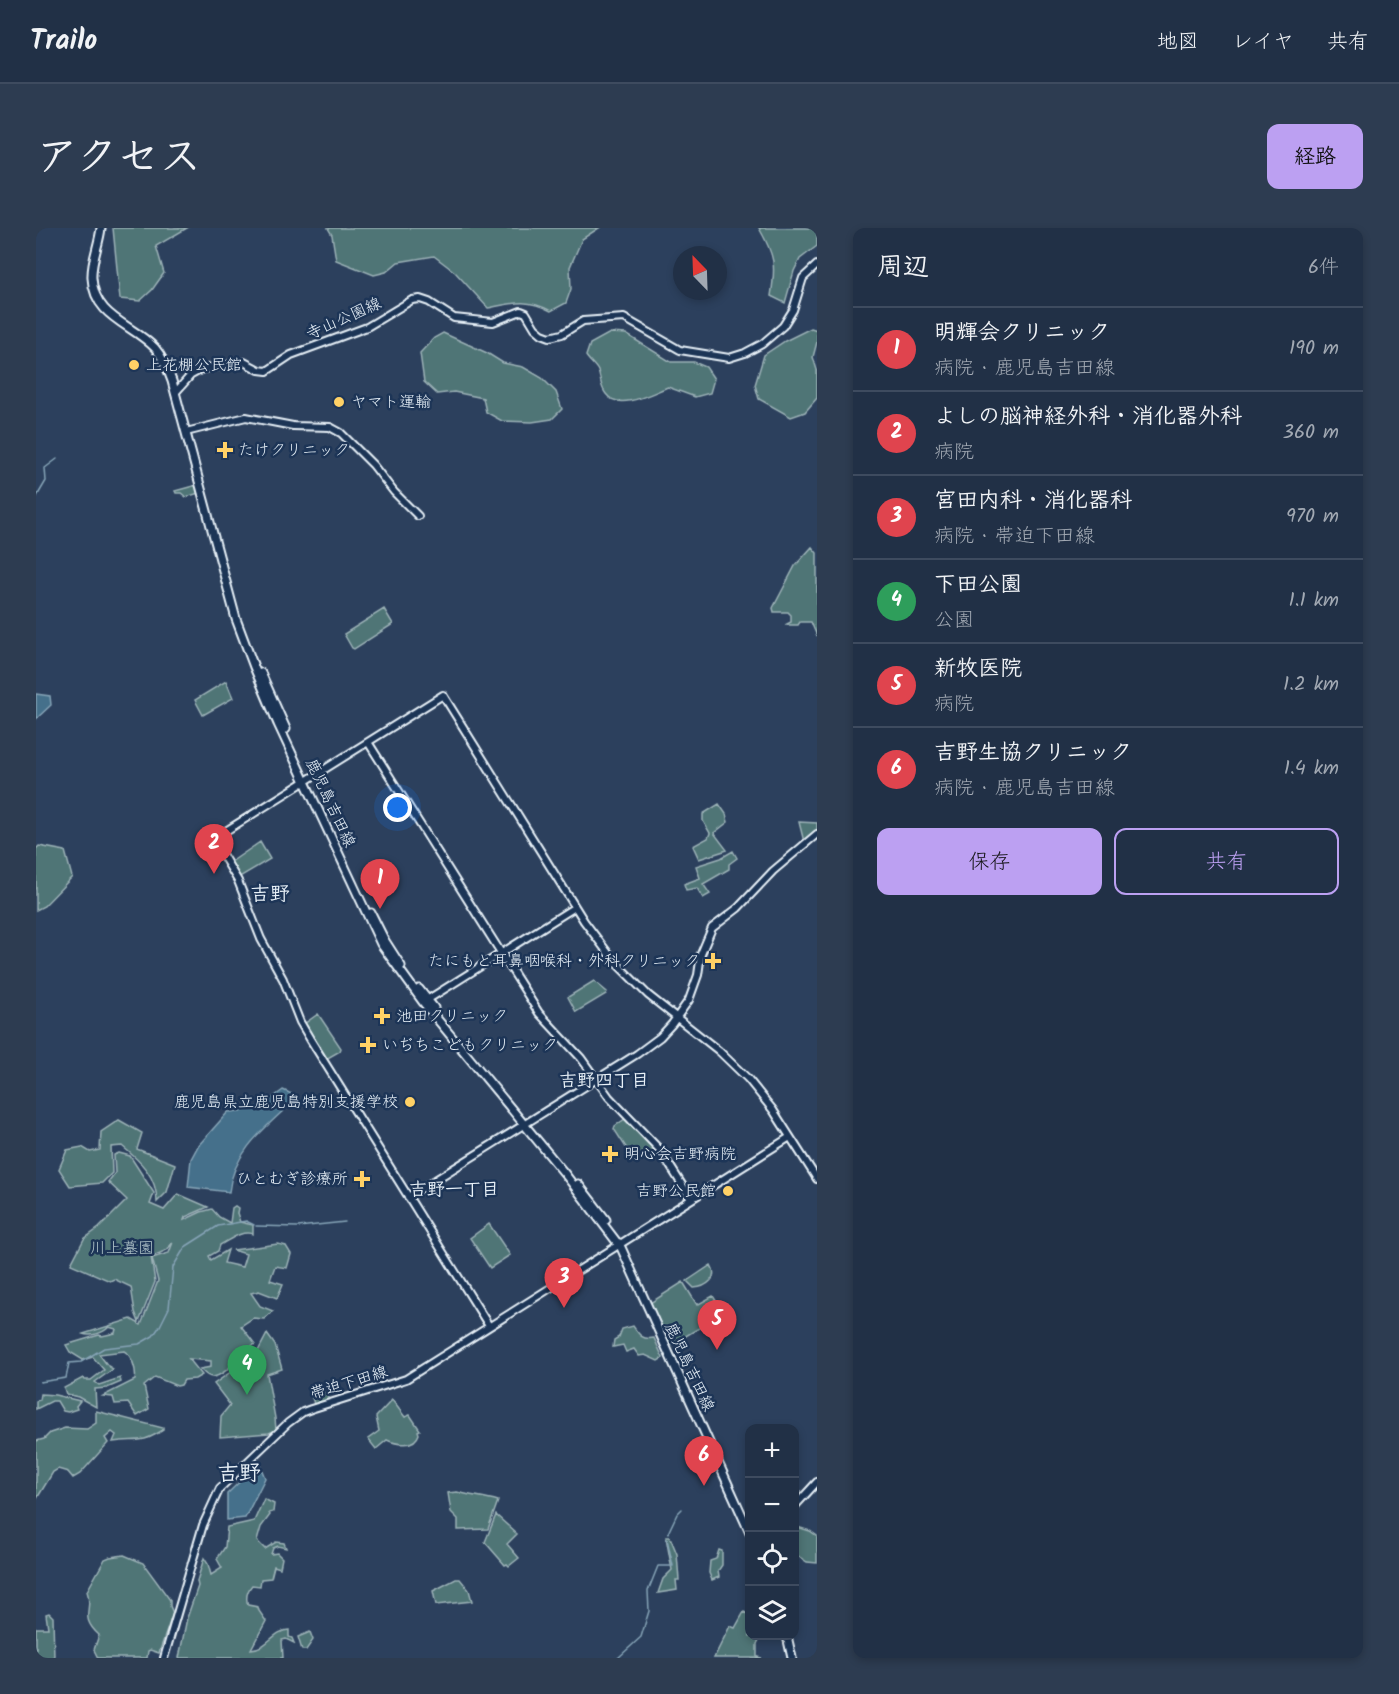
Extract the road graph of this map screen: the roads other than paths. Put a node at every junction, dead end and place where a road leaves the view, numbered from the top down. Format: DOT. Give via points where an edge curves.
graph roads {
  1 [pos="101,228"];
  2 [pos="817,265"];
  3 [pos="175,393"];
  4 [pos="186,432"];
  5 [pos="417,516"];
  6 [pos="369,742"];
  7 [pos="307,780"];
  8 [pos="817,834"];
  9 [pos="575,907"];
  10 [pos="501,954"];
  11 [pos="427,1000"];
  12 [pos="677,1018"];
  13 [pos="596,1079"];
  14 [pos="526,1123"];
  15 [pos="790,1137"];
  16 [pos="817,1179"];
  17 [pos="408,1197"];
  18 [pos="691,1199"];
  19 [pos="620,1245"];
  20 [pos="489,1326"];
  21 [pos="817,1482"];
  22 [pos="799,1502"];
  23 [pos="750,1532"];
  24 [pos="788,1640"];
  25 [pos="164,1658"];
  26 [pos="792,1658"];
  1 -- 3 [label="main road, 鹿児島吉田線" via="92,276 96,297 113,318 154,347 165,363"];
  2 -- 3 [label="street, 寺山公園線" via="803,278 793,310 783,326 762,344 737,356 680,350 624,318 583,321 550,337 535,328 521,311 493,322 454,318 417,299 367,327 291,356 267,371 244,362 202,369"];
  3 -- 4 [label="main road, 鹿児島吉田線"];
  4 -- 5 [label="street" via="246,417 292,426 330,427 373,465"];
  4 -- 7 [label="main road, 鹿児島吉田線" via="236,619 257,675"];
  6 -- 7 [label="street"];
  6 -- 9 [label="street" via="443,695"];
  6 -- 10 [label="street"];
  7 -- 11 [label="main road, 鹿児島吉田線" via="386,941"];
  7 -- 14 [label="main road, 鹿児島吉田線" via="381,944 423,1002"];
  7 -- 17 [label="street" via="213,839 238,881 300,1022"];
  8 -- 12 [label="street" via="712,928 700,954 694,986"];
  9 -- 10 [label="street"];
  9 -- 12 [label="street" via="614,961 648,996"];
  10 -- 11 [label="street"];
  10 -- 13 [label="street" via="539,1013"];
  11 -- 14 [label="main road, 鹿児島吉田線"];
  12 -- 13 [label="street" via="645,1048"];
  12 -- 15 [label="street" via="719,1050 748,1079"];
  13 -- 14 [label="street"];
  13 -- 18 [label="street" via="660,1150"];
  14 -- 17 [label="street"];
  14 -- 19 [label="main road, 鹿児島吉田線"];
  15 -- 16 [label="street"];
  15 -- 18 [label="street, 帯迫下田線"];
  17 -- 20 [label="street"];
  18 -- 19 [label="street, 帯迫下田線"];
  19 -- 20 [label="street, 帯迫下田線"];
  19 -- 23 [label="main road, 鹿児島吉田線"];
  20 -- 25 [label="street, 帯迫下田線" via="406,1379 303,1412 226,1481 203,1525"];
  21 -- 22 [label="street"];
  24 -- 26 [label="main road"];
}
